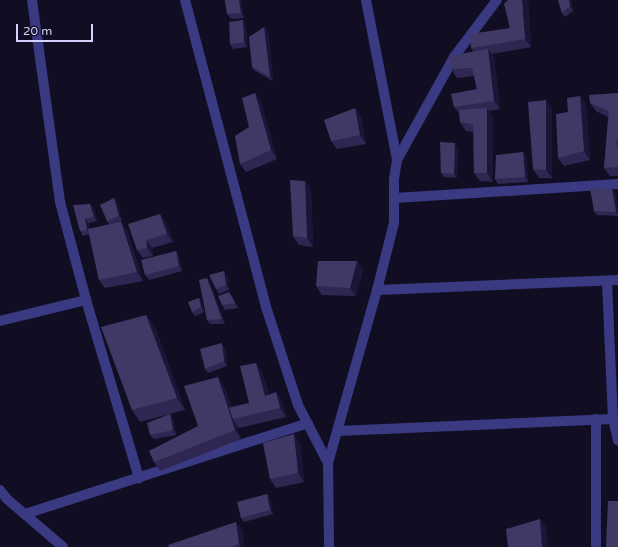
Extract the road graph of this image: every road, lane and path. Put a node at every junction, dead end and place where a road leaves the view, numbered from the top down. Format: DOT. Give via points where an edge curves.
graph roads {
  1 [pos="32,0"];
  2 [pos="185,0"];
  3 [pos="366,0"];
  4 [pos="497,0"];
  5 [pos="397,160"];
  6 [pos="618,184"];
  7 [pos="395,198"];
  8 [pos="618,280"];
  9 [pos="608,282"];
  10 [pos="377,290"];
  11 [pos="86,300"];
  12 [pos="0,321"];
  13 [pos="596,419"];
  14 [pos="613,419"];
  15 [pos="308,423"];
  16 [pos="338,431"];
  17 [pos="618,440"];
  18 [pos="328,463"];
  19 [pos="138,478"];
  20 [pos="0,490"];
  21 [pos="4,500"];
  22 [pos="25,514"];
  23 [pos="63,547"];
  24 [pos="329,547"];
  25 [pos="596,547"];
  1 -- 11 [label="street" via="60,202"];
  2 -- 15 [label="street" via="266,307 298,405"];
  3 -- 5 [label="street"];
  4 -- 5 [label="street" via="454,57"];
  5 -- 7 [label="street"];
  6 -- 7 [label="street"];
  7 -- 10 [label="street" via="394,223"];
  8 -- 9 [label="street"];
  9 -- 10 [label="street"];
  9 -- 14 [label="street"];
  10 -- 16 [label="street"];
  11 -- 12 [label="street"];
  11 -- 19 [label="street"];
  13 -- 14 [label="street"];
  13 -- 16 [label="street"];
  13 -- 25 [label="street"];
  14 -- 17 [label="street"];
  15 -- 18 [label="street"];
  15 -- 19 [label="street"];
  16 -- 18 [label="street"];
  18 -- 24 [label="street"];
  19 -- 22 [label="street"];
  20 -- 21 [label="street"];
  21 -- 22 [label="street"];
  22 -- 23 [label="street"];
}
